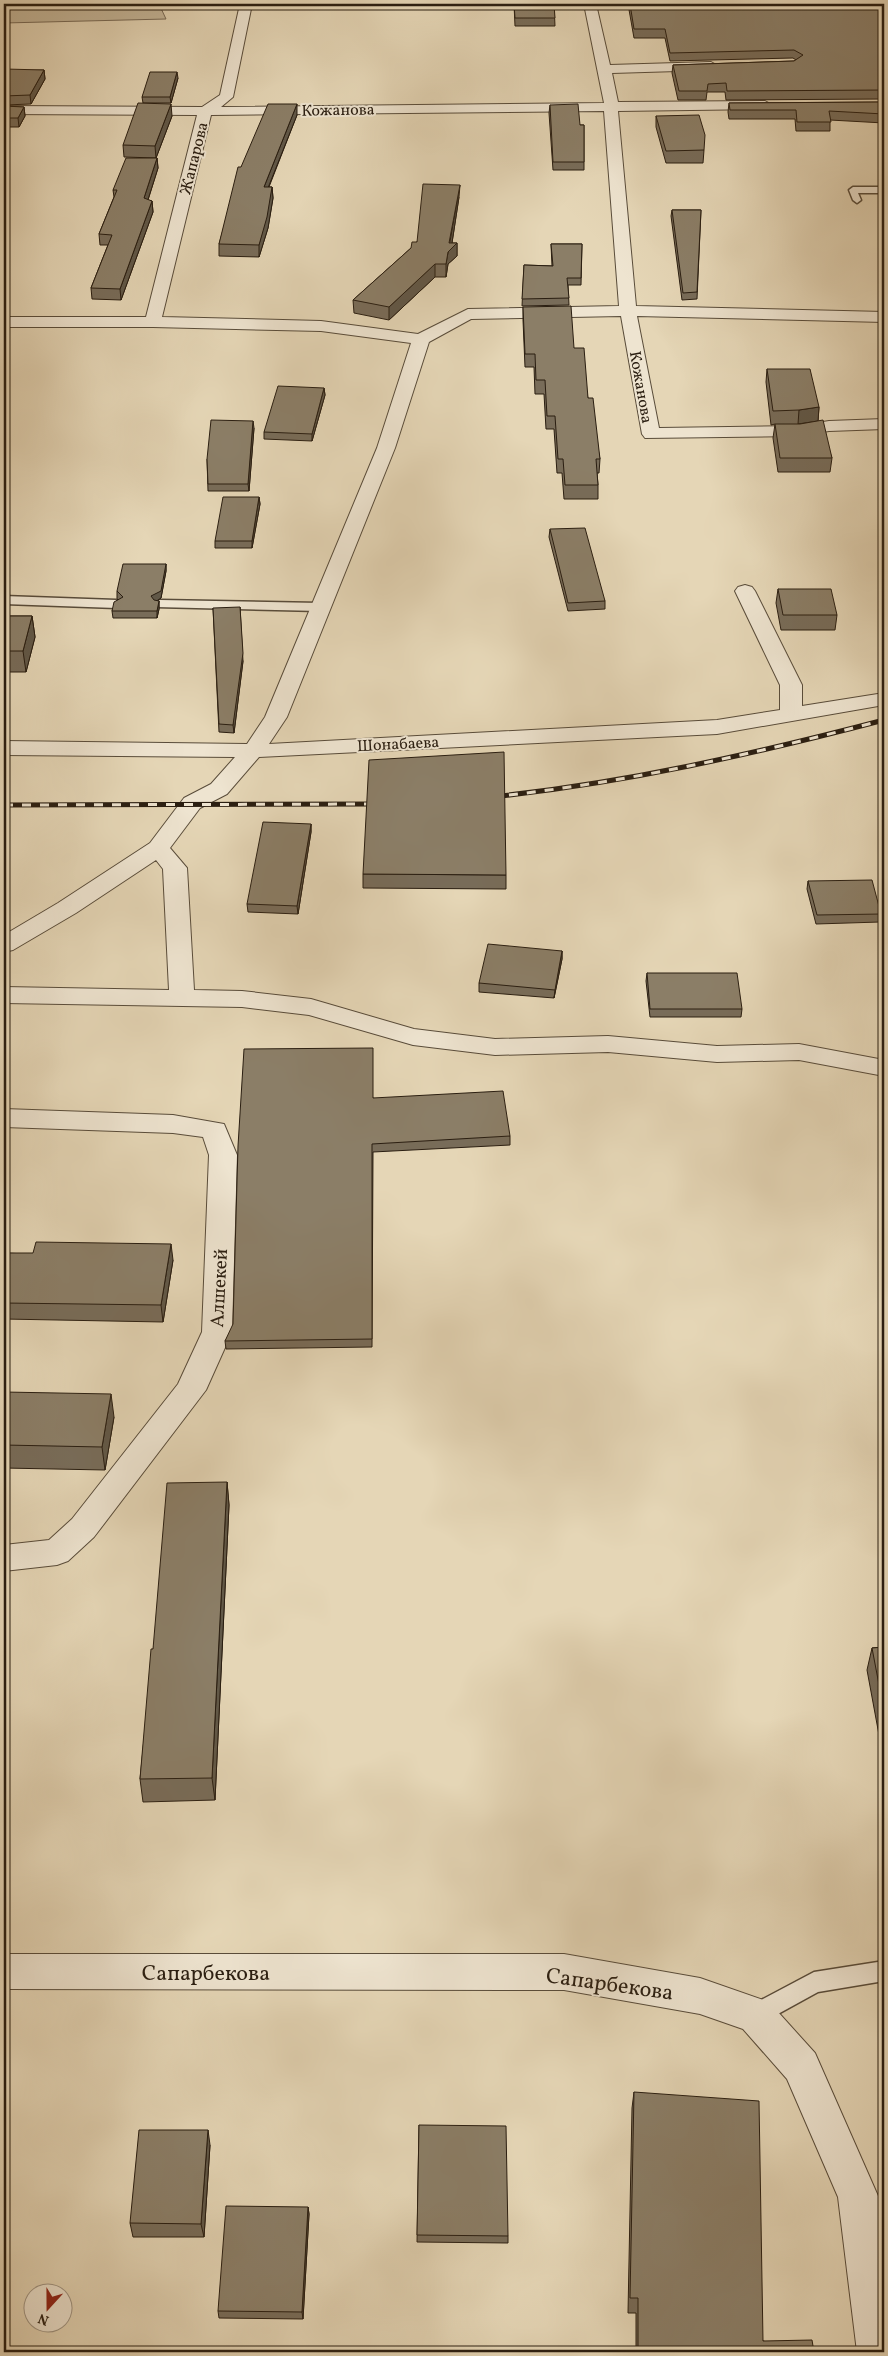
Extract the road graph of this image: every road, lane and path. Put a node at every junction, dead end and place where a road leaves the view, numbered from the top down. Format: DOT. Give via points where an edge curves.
graph roads {
  1 [pos="246,4"];
  2 [pos="590,4"];
  3 [pos="724,66"];
  4 [pos="605,68"];
  5 [pos="777,105"];
  6 [pos="611,107"];
  7 [pos="4,110"];
  8 [pos="205,111"];
  9 [pos="884,190"];
  10 [pos="857,200"];
  11 [pos="628,311"];
  12 [pos="884,317"];
  13 [pos="4,322"];
  14 [pos="153,322"];
  15 [pos="421,339"];
  16 [pos="884,424"];
  17 [pos="745,591"];
  18 [pos="4,600"];
  19 [pos="116,604"];
  20 [pos="160,604"];
  21 [pos="320,607"];
  22 [pos="884,699"];
  23 [pos="790,715"];
  24 [pos="4,748"];
  25 [pos="253,751"];
  26 [pos="158,848"];
  27 [pos="4,945"];
  28 [pos="4,995"];
  29 [pos="182,998"];
  30 [pos="884,1068"];
  31 [pos="4,1118"];
  32 [pos="4,1558"];
  33 [pos="884,1971"];
  34 [pos="4,1972"];
  35 [pos="756,2015"];
  36 [pos="878,2352"];
  1 -- 8 [label="street, Жапарова" via="226,97"];
  2 -- 4 [label="street, Кожанова"];
  3 -- 4 [label="street"];
  4 -- 6 [label="street, Кожанова"];
  5 -- 6 [label="street, Кожанова"];
  6 -- 8 [label="street, Кожанова"];
  6 -- 11 [label="street, Кожанова"];
  7 -- 8 [label="street, Кожанова"];
  8 -- 14 [label="street, Жапарова"];
  9 -- 10 [label="lane" via="853,190"];
  11 -- 12 [label="street"];
  11 -- 15 [label="street" via="468,314"];
  11 -- 16 [label="street, Кожанова" via="651,434 798,431"];
  13 -- 14 [label="street"];
  14 -- 15 [label="street" via="321,326"];
  15 -- 21 [label="street" via="386,448"];
  17 -- 23 [label="street" via="786,672 791,686"];
  18 -- 19 [label="lane"];
  20 -- 21 [label="lane"];
  21 -- 25 [label="street" via="276,717"];
  22 -- 23 [label="street, Шонабаева"];
  23 -- 25 [label="street, Шонабаева" via="717,727"];
  24 -- 25 [label="street, Шонабаева"];
  25 -- 26 [label="street" via="219,789 192,804"];
  26 -- 27 [label="street"];
  26 -- 29 [label="street" via="175,868"];
  28 -- 29 [label="street"];
  29 -- 30 [label="street" via="242,999 312,1007 413,1037 495,1047 608,1044 717,1054 799,1052"];
  31 -- 32 [label="street, Алшекей" via="173,1124 214,1130 223,1155 217,1332 191,1390 83,1528 57,1552"];
  33 -- 35 [label="lane" via="814,1982"];
  34 -- 35 [label="street, Сапарбекова" via="564,1972 700,1996"];
  35 -- 36 [label="street, Сапарбекова" via="801,2066 858,2196"];
}
